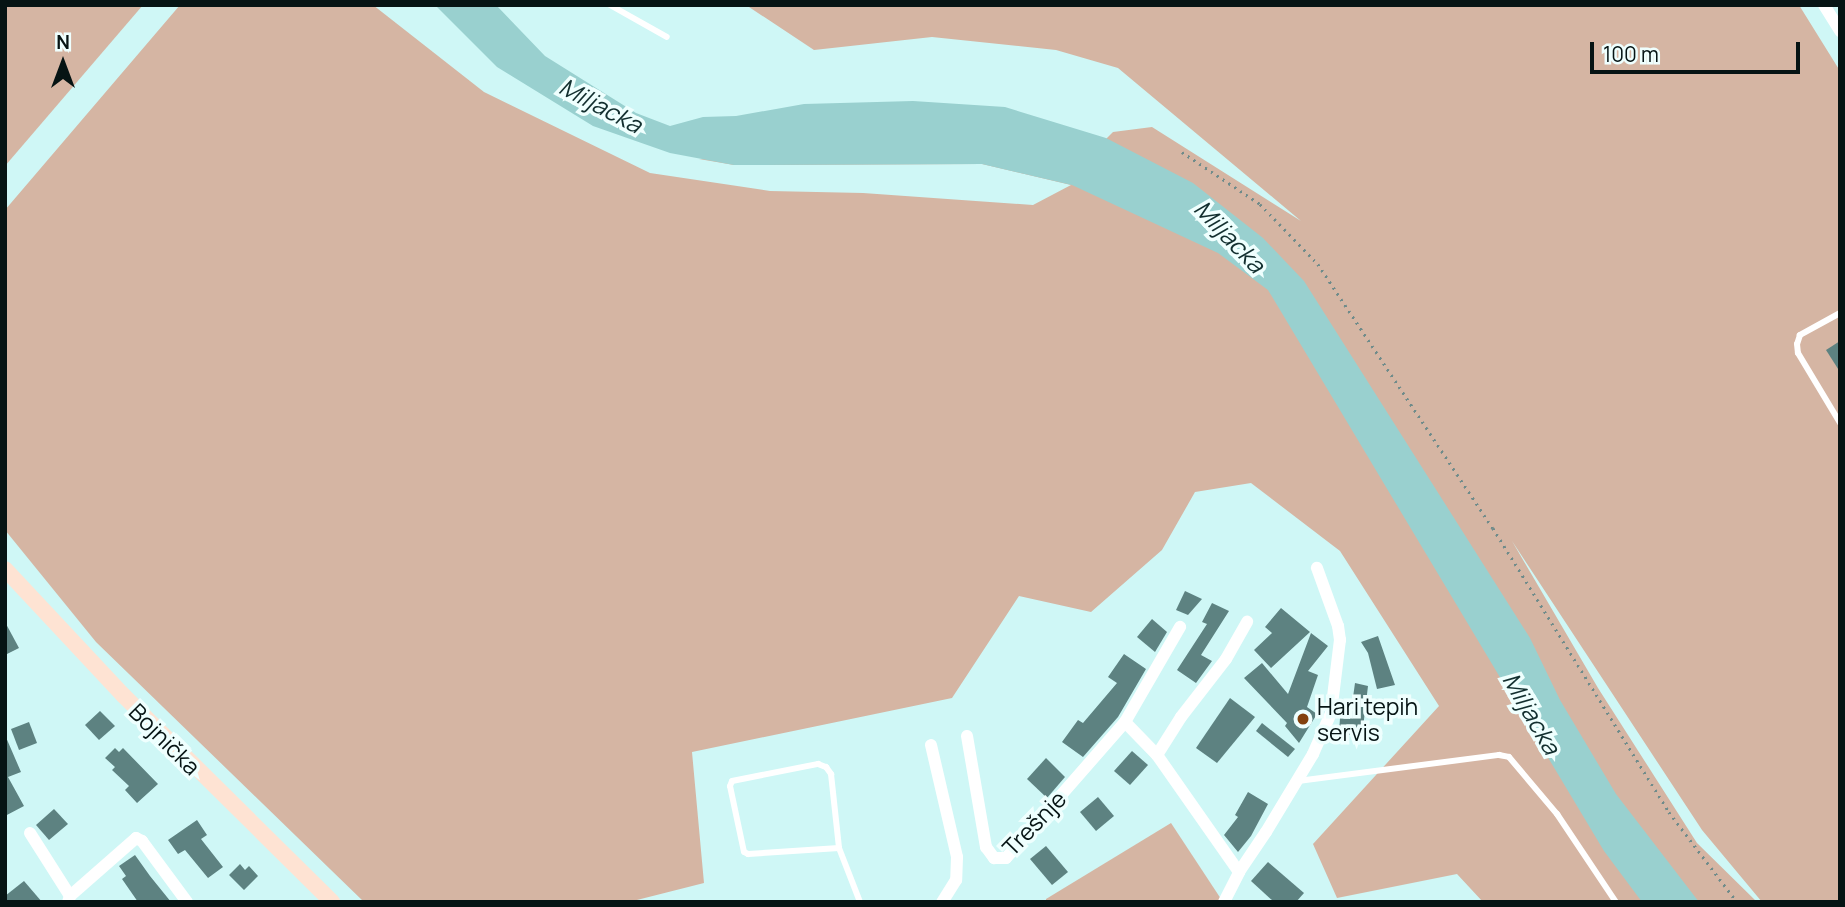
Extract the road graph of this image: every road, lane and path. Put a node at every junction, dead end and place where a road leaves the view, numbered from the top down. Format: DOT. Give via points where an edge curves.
graph roads {
  1 [pos="610,5"];
  2 [pos="1824,5"];
  3 [pos="1840,31"];
  4 [pos="667,37"];
  5 [pos="1182,152"];
  6 [pos="1840,313"];
  7 [pos="1840,423"];
  8 [pos="1317,568"];
  9 [pos="5,569"];
  10 [pos="11,583"];
  11 [pos="1247,622"];
  12 [pos="1180,627"];
  13 [pos="1125,722"];
  14 [pos="967,736"];
  15 [pos="931,745"];
  16 [pos="1157,755"];
  17 [pos="1296,781"];
  18 [pos="30,832"];
  19 [pos="839,848"];
  20 [pos="1238,872"];
  21 [pos="69,899"];
  22 [pos="187,902"];
  23 [pos="332,902"];
  24 [pos="860,902"];
  25 [pos="942,902"];
  26 [pos="1224,902"];
  27 [pos="1616,902"];
  28 [pos="1737,902"];
  1 -- 4 [label="lane"];
  2 -- 3 [label="street"];
  5 -- 28 [label="path" via="1260,204 1318,264 1493,528 1670,811"];
  6 -- 7 [label="lane" via="1800,335 1797,344"];
  8 -- 17 [label="street" via="1338,626 1339,657 1331,713"];
  9 -- 10 [label="main road, Bojnička"];
  10 -- 23 [label="main road, Bojnička"];
  11 -- 16 [label="street"];
  12 -- 13 [label="street"];
  13 -- 14 [label="street, Trešnje" via="1001,860 986,847"];
  13 -- 16 [label="street"];
  15 -- 25 [label="street" via="957,857 956,880"];
  16 -- 20 [label="street"];
  17 -- 20 [label="street"];
  17 -- 27 [label="lane" via="1508,757 1557,814"];
  18 -- 21 [label="street"];
  19 -- 19 [label="lane" via="831,774 826,767 818,764 732,780 744,852"];
  19 -- 24 [label="lane"];
  20 -- 26 [label="street"];
  21 -- 22 [label="street" via="136,838"];
}
